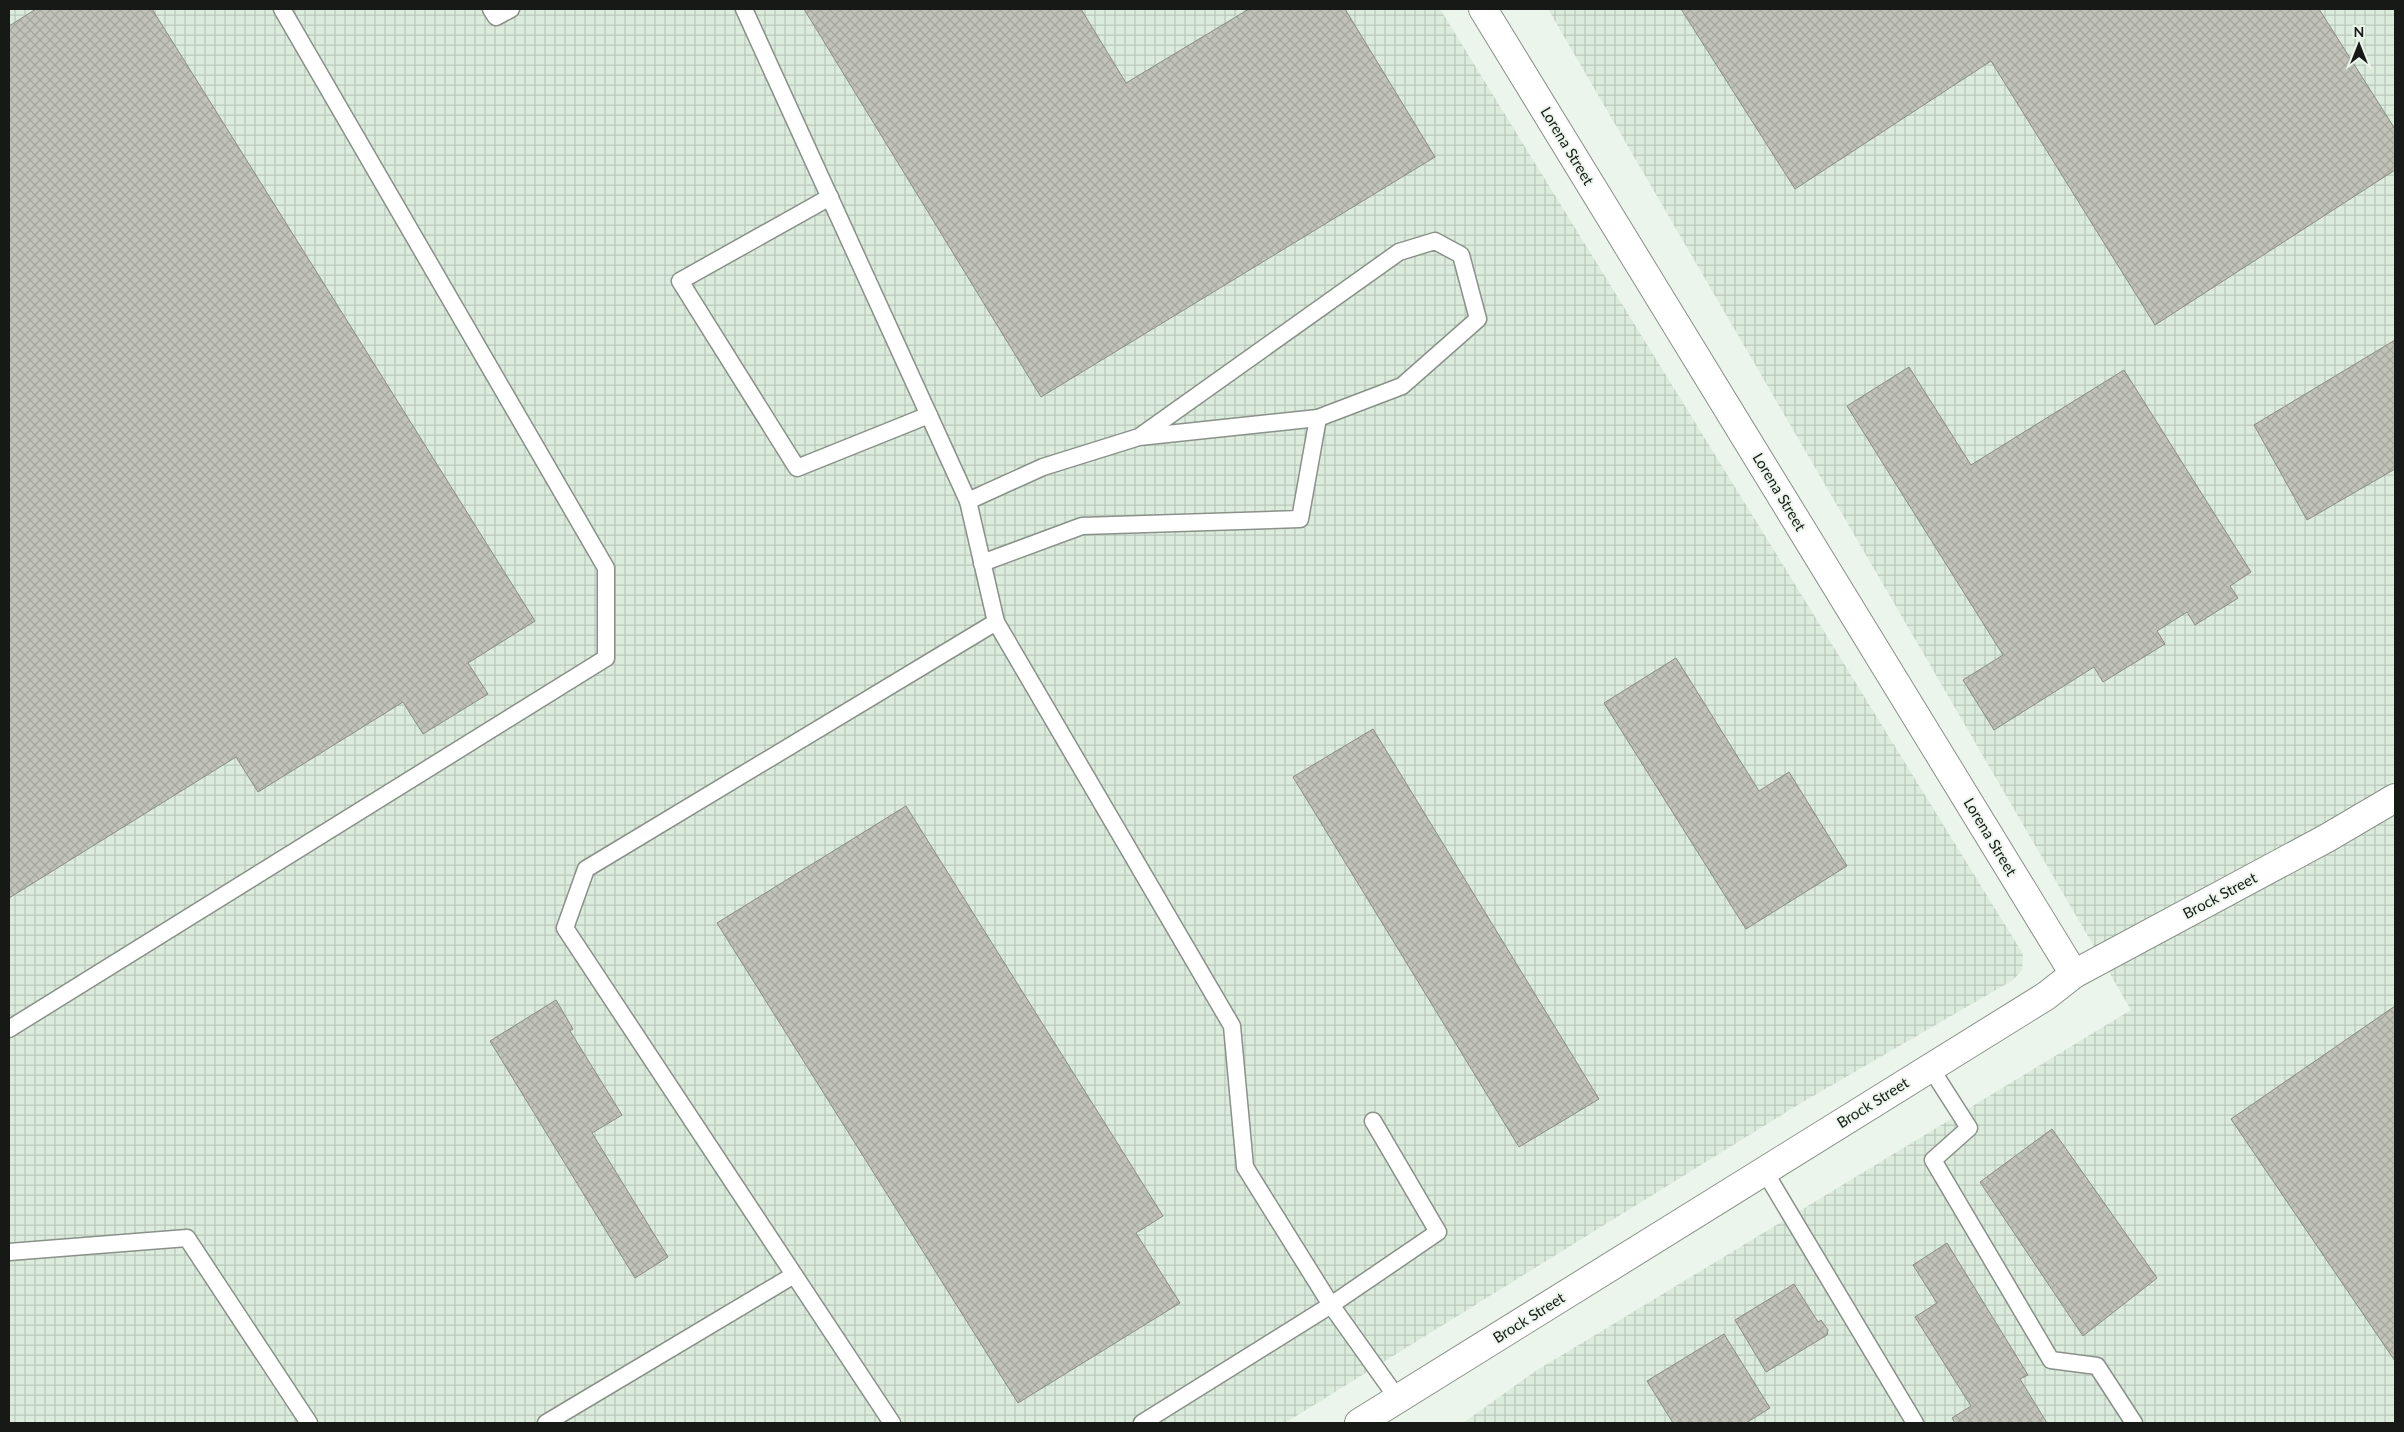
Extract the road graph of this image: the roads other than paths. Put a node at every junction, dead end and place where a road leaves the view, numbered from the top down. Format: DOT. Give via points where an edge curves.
graph roads {
  1 [pos="282,9"];
  2 [pos="491,9"];
  3 [pos="510,9"];
  4 [pos="744,9"];
  5 [pos="1483,9"];
  6 [pos="830,197"];
  7 [pos="929,415"];
  8 [pos="1318,418"];
  9 [pos="1139,437"];
  10 [pos="968,501"];
  11 [pos="982,563"];
  12 [pos="996,622"];
  13 [pos="2395,798"];
  14 [pos="2074,974"];
  15 [pos="9,1029"];
  16 [pos="1930,1067"];
  17 [pos="1373,1122"];
  18 [pos="1765,1172"];
  19 [pos="9,1252"];
  20 [pos="794,1275"];
  21 [pos="1330,1305"];
  22 [pos="1398,1399"];
  23 [pos="309,1423"];
  24 [pos="546,1423"];
  25 [pos="892,1423"];
  26 [pos="1142,1423"];
  27 [pos="1359,1423"];
  28 [pos="1915,1423"];
  29 [pos="2134,1423"];
  1 -- 15 [label="lane" via="606,568 606,658"];
  2 -- 3 [label="lane" via="496,17"];
  4 -- 6 [label="lane"];
  5 -- 14 [label="street, Lorena Street"];
  6 -- 7 [label="lane"];
  6 -- 7 [label="lane" via="680,281 797,468"];
  7 -- 10 [label="lane"];
  8 -- 9 [label="lane"];
  8 -- 9 [label="lane" via="1402,386 1478,319 1461,255 1434,241 1399,252"];
  8 -- 11 [label="lane" via="1300,519 1082,526"];
  9 -- 10 [label="lane" via="1042,467"];
  10 -- 11 [label="lane"];
  11 -- 12 [label="lane"];
  12 -- 20 [label="lane" via="586,869 565,928"];
  12 -- 21 [label="lane" via="1232,1026 1245,1167"];
  13 -- 14 [label="street, Brock Street"];
  14 -- 16 [label="street, Brock Street" via="2046,996"];
  16 -- 18 [label="street, Brock Street"];
  16 -- 29 [label="lane" via="1969,1128 1933,1160 2051,1360 2097,1366"];
  17 -- 21 [label="lane" via="1438,1232"];
  18 -- 22 [label="street, Brock Street"];
  18 -- 28 [label="lane"];
  19 -- 23 [label="lane" via="188,1238"];
  20 -- 24 [label="lane"];
  20 -- 25 [label="lane"];
  21 -- 22 [label="lane"];
  21 -- 26 [label="lane"];
  22 -- 27 [label="street, Brock Street"];
}
